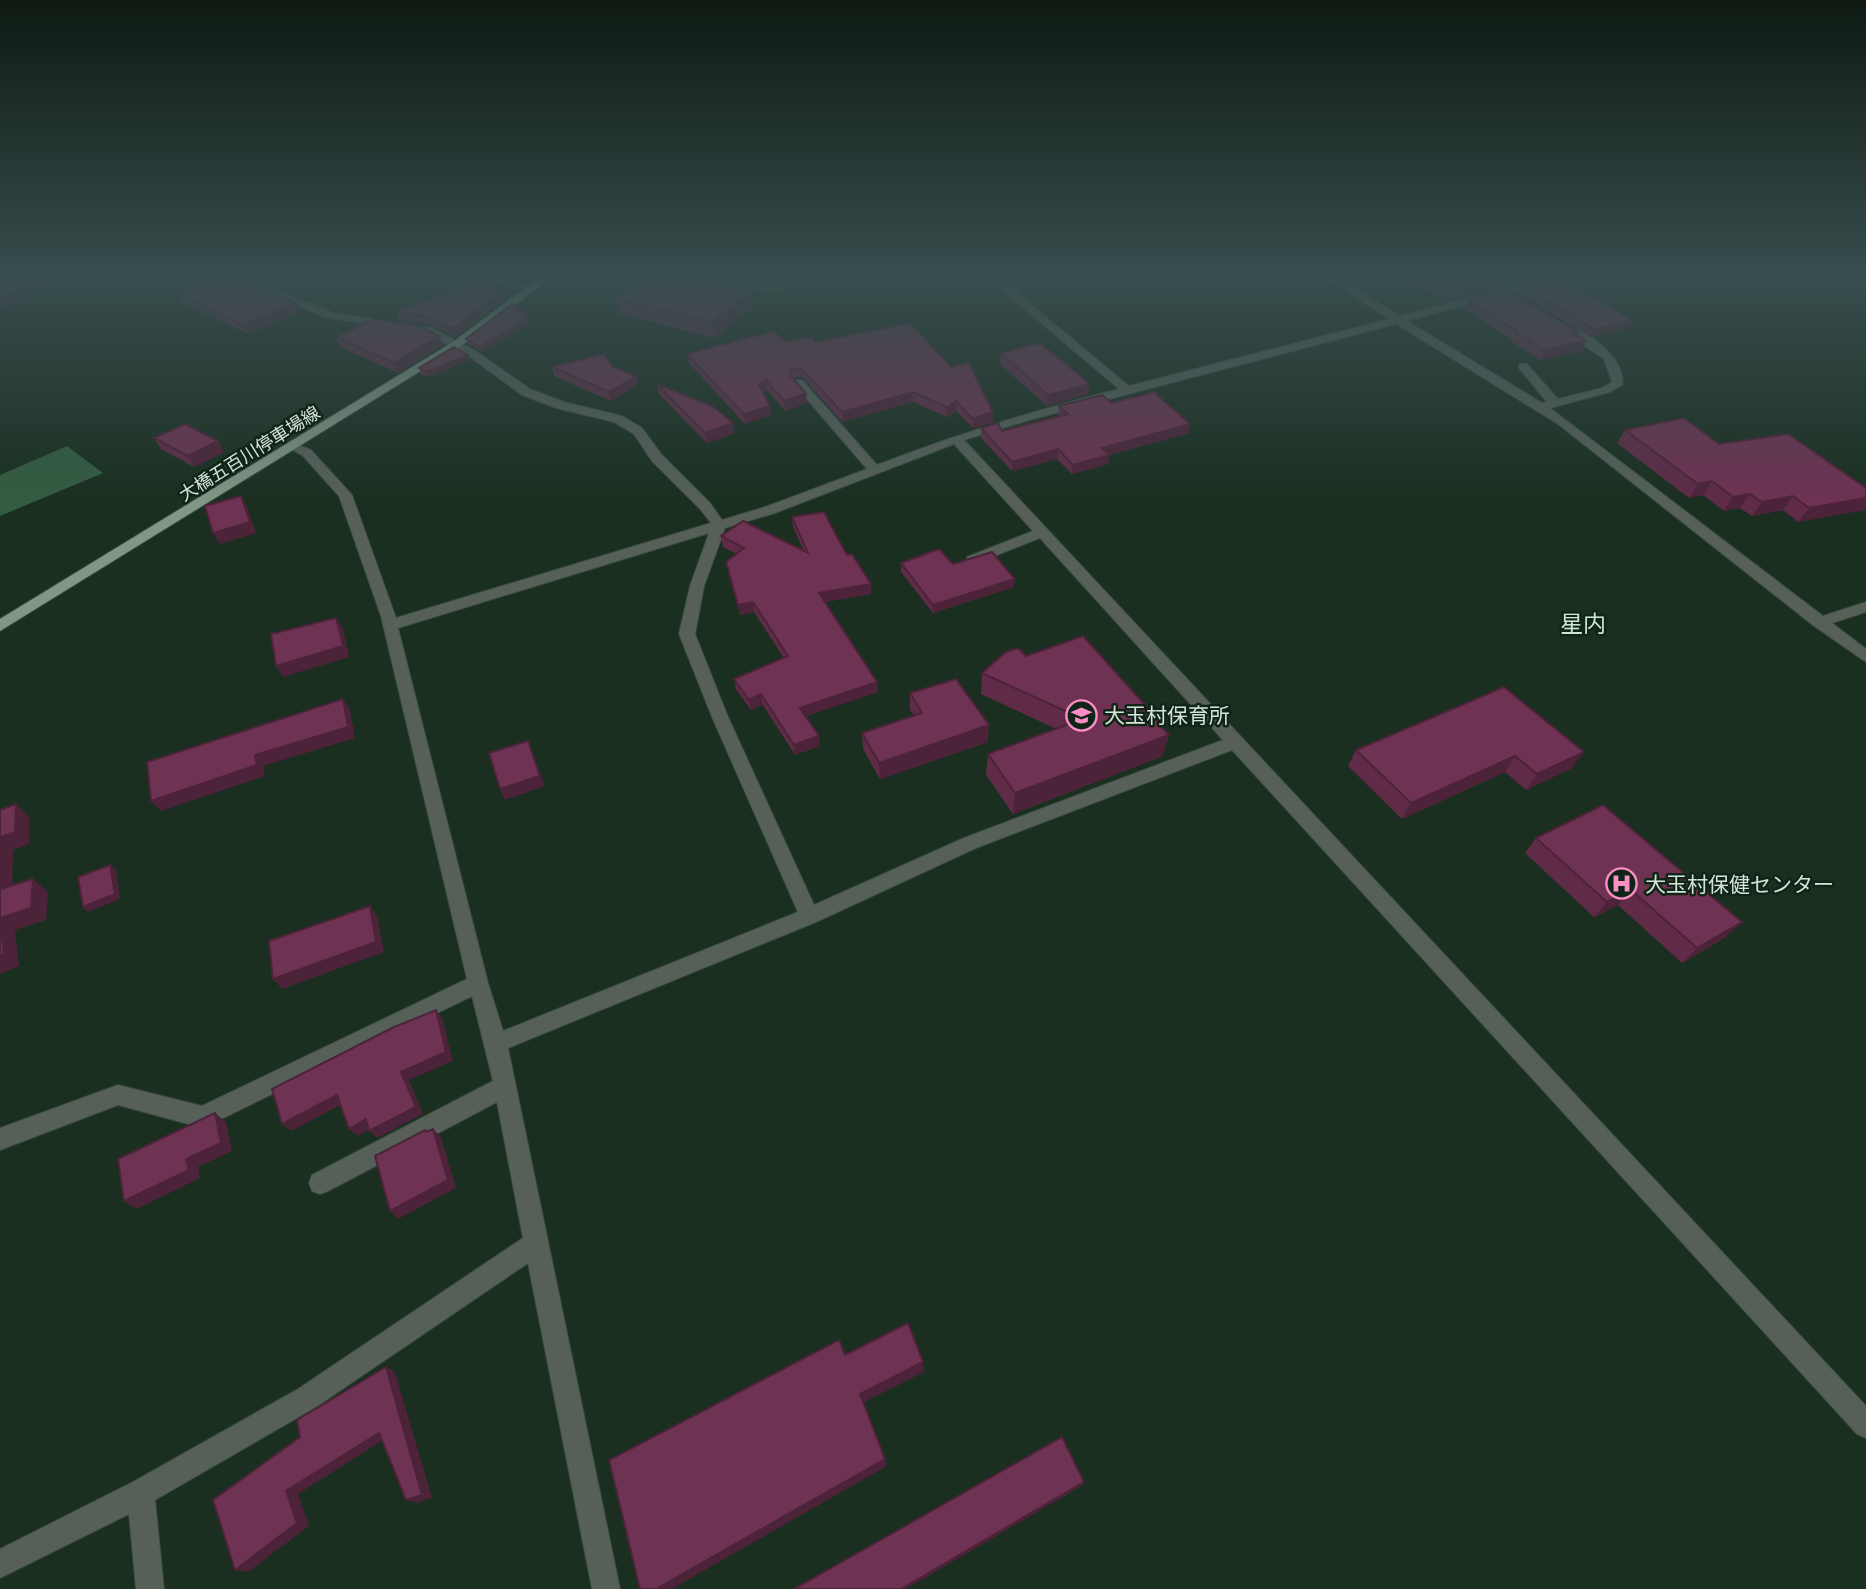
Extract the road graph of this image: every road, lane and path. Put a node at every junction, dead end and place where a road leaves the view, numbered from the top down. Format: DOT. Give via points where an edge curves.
graph roads {
  1 [pos="444,352"];
  2 [pos="469,352"];
  3 [pos="1082,352"];
  4 [pos="1274,352"];
  5 [pos="1456,352"];
  6 [pos="1603,352"];
  7 [pos="1524,366"];
  8 [pos="798,382"];
  9 [pos="1128,391"];
  10 [pos="1548,405"];
  11 [pos="956,439"];
  12 [pos="293,447"];
  13 [pos="874,469"];
  14 [pos="719,525"];
  15 [pos="1044,532"];
  16 [pos="965,563"];
  17 [pos="1866,607"];
  18 [pos="1819,622"];
  19 [pos="390,625"];
  20 [pos="0,626"];
  21 [pos="1866,657"];
  22 [pos="1235,742"];
  23 [pos="809,916"];
  24 [pos="478,983"];
  25 [pos="496,1043"];
  26 [pos="503,1087"];
  27 [pos="0,1139"];
  28 [pos="320,1183"];
  29 [pos="537,1243"];
  30 [pos="1866,1425"];
  31 [pos="141,1493"];
  32 [pos="0,1564"];
  33 [pos="150,1589"];
  34 [pos="607,1589"];
  1 -- 12 [label="main road, 大橋五百川停車場線"];
  2 -- 14 [label="street" via="526,392 618,419 638,431"];
  3 -- 9 [label="street"];
  4 -- 9 [label="street"];
  5 -- 10 [label="street"];
  6 -- 10 [label="street" via="1614,362 1618,383"];
  7 -- 10 [label="street"];
  8 -- 13 [label="street"];
  9 -- 11 [label="street"];
  10 -- 18 [label="street"];
  11 -- 13 [label="street"];
  11 -- 15 [label="street"];
  12 -- 19 [label="street" via="307,453 345,495"];
  12 -- 20 [label="main road, 大橋五百川停車場線"];
  13 -- 14 [label="street"];
  14 -- 19 [label="street"];
  14 -- 23 [label="street" via="697,586 687,634"];
  15 -- 16 [label="street"];
  15 -- 22 [label="street"];
  17 -- 18 [label="street"];
  18 -- 21 [label="street"];
  19 -- 24 [label="street"];
  22 -- 23 [label="street" via="970,843"];
  22 -- 30 [label="street"];
  23 -- 25 [label="street"];
  24 -- 25 [label="street"];
  24 -- 27 [label="street" via="203,1117 118,1095"];
  25 -- 26 [label="street"];
  26 -- 28 [label="street"];
  26 -- 29 [label="street"];
  29 -- 31 [label="street" via="307,1398"];
  29 -- 34 [label="street"];
  31 -- 32 [label="street"];
  31 -- 33 [label="street"];
}
